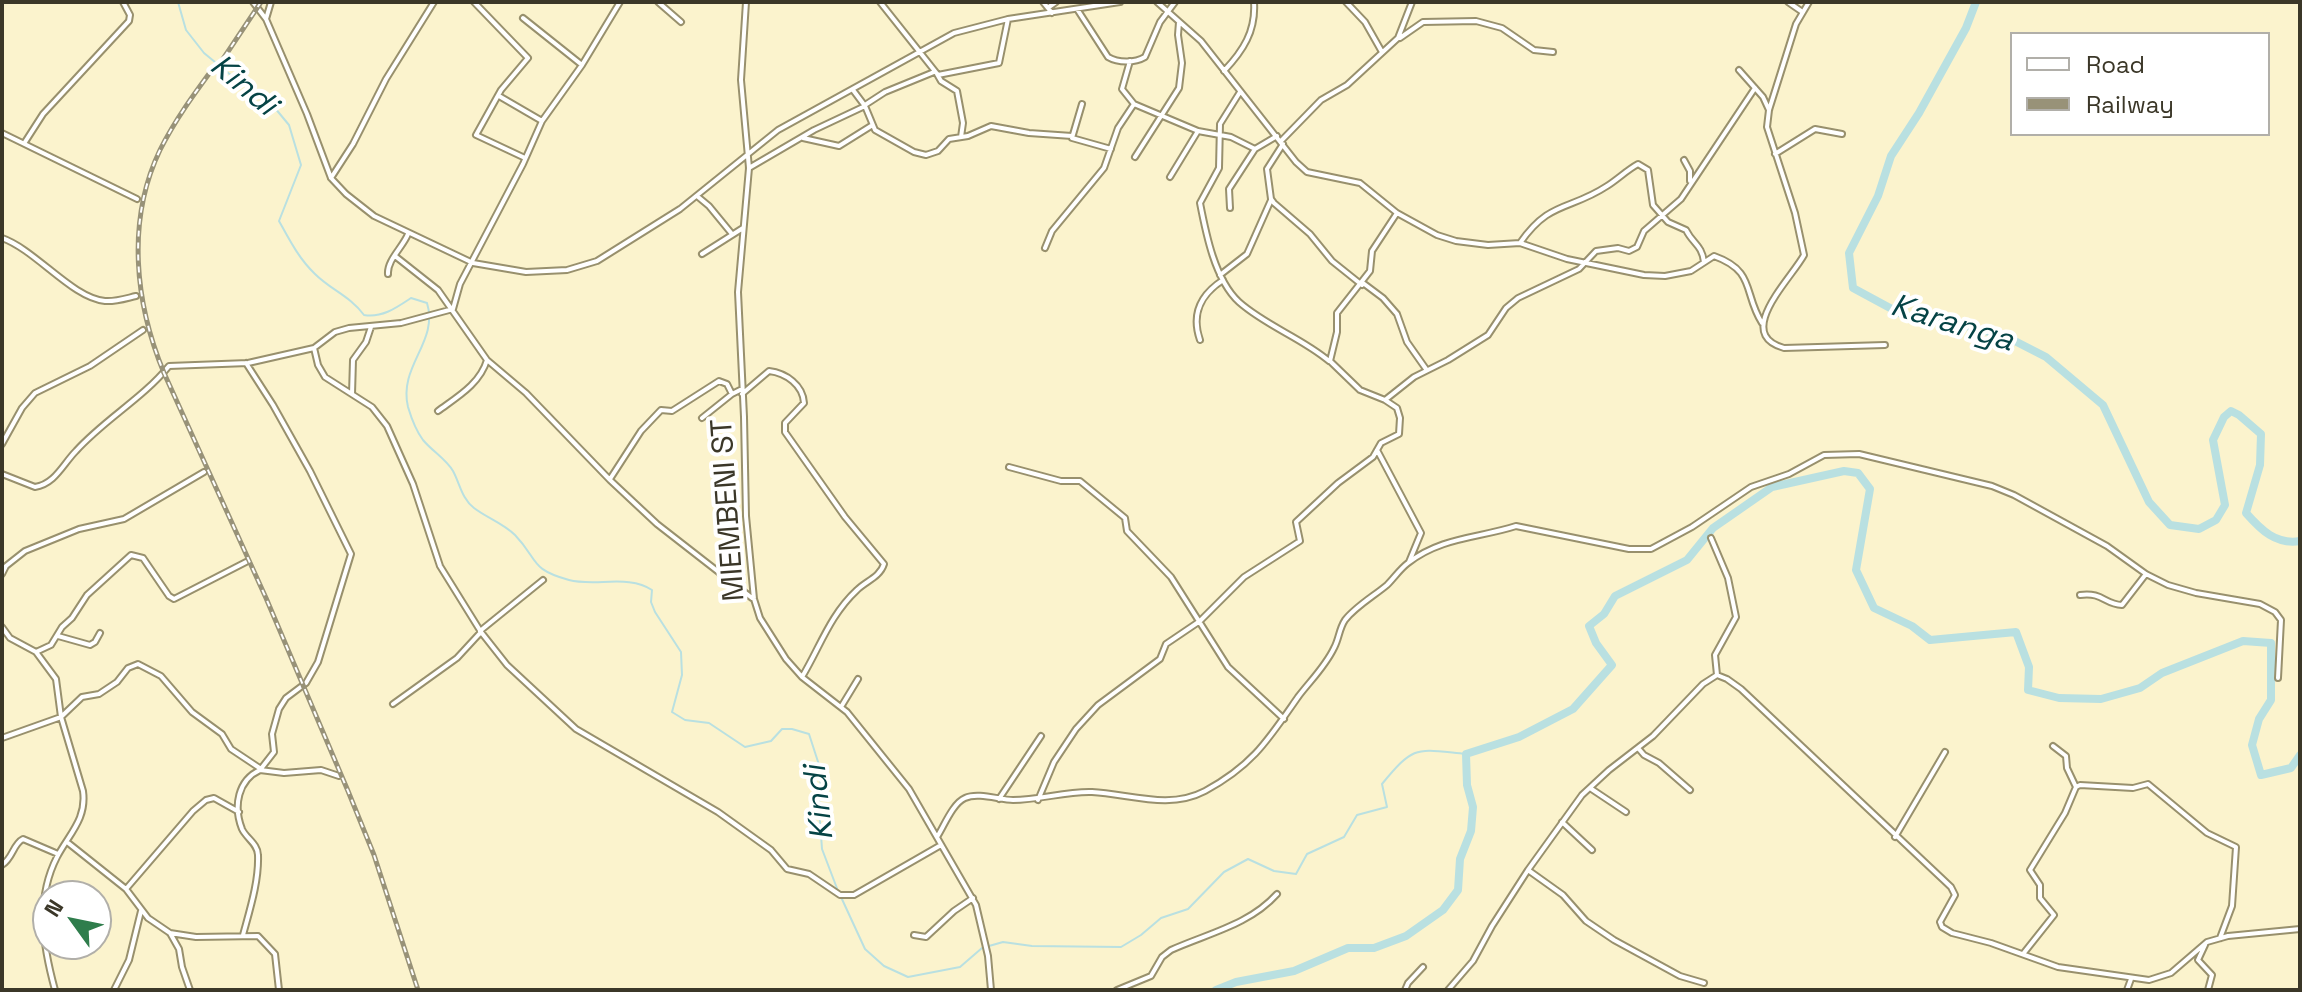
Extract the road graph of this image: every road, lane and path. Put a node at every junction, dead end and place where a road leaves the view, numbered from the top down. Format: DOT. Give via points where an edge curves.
graph roads {
  1 [pos="123,2"];
  2 [pos="253,2"];
  3 [pos="271,2"];
  4 [pos="434,2"];
  5 [pos="475,2"];
  6 [pos="620,2"];
  7 [pos="658,2"];
  8 [pos="746,2"];
  9 [pos="880,2"];
  10 [pos="1043,2"];
  11 [pos="1056,2"];
  12 [pos="1120,2"];
  13 [pos="1157,2"];
  14 [pos="1175,2"];
  15 [pos="1254,2"];
  16 [pos="1346,2"];
  17 [pos="1412,2"];
  18 [pos="1788,2"];
  19 [pos="1809,2"];
  20 [pos="424,3"];
  21 [pos="429,8"];
  22 [pos="1077,9"];
  23 [pos="1051,10"];
  24 [pos="1168,10"];
  25 [pos="1801,11"];
  26 [pos="523,18"];
  27 [pos="266,19"];
  28 [pos="1008,19"];
  29 [pos="681,22"];
  30 [pos="1179,22"];
  31 [pos="1398,38"];
  32 [pos="919,51"];
  33 [pos="1382,52"];
  34 [pos="1553,52"];
  35 [pos="1130,61"];
  36 [pos="582,65"];
  37 [pos="1739,70"];
  38 [pos="1224,71"];
  39 [pos="936,73"];
  40 [pos="1755,88"];
  41 [pos="853,90"];
  42 [pos="1240,92"];
  43 [pos="498,95"];
  44 [pos="1774,95"];
  45 [pos="1763,97"];
  46 [pos="1082,104"];
  47 [pos="1134,104"];
  48 [pos="865,106"];
  49 [pos="1769,110"];
  50 [pos="1161,113"];
  51 [pos="542,121"];
  52 [pos="871,126"];
  53 [pos="1198,131"];
  54 [pos="2,133"];
  55 [pos="1842,134"];
  56 [pos="1219,135"];
  57 [pos="1072,136"];
  58 [pos="961,137"];
  59 [pos="803,138"];
  60 [pos="1280,140"];
  61 [pos="25,142"];
  62 [pos="1111,149"];
  63 [pos="1255,149"];
  64 [pos="750,153"];
  65 [pos="1775,154"];
  66 [pos="1135,157"];
  67 [pos="526,158"];
  68 [pos="1684,160"];
  69 [pos="749,168"];
  70 [pos="1170,177"];
  71 [pos="331,178"];
  72 [pos="1690,184"];
  73 [pos="697,196"];
  74 [pos="137,199"];
  75 [pos="1271,199"];
  76 [pos="1230,208"];
  77 [pos="1397,213"];
  78 [pos="1660,216"];
  79 [pos="743,228"];
  80 [pos="408,234"];
  81 [pos="732,234"];
  82 [pos="2,238"];
  83 [pos="1520,243"];
  84 [pos="1045,248"];
  85 [pos="702,254"];
  86 [pos="395,256"];
  87 [pos="1704,262"];
  88 [pos="473,263"];
  89 [pos="1584,263"];
  90 [pos="388,274"];
  91 [pos="1221,277"];
  92 [pos="1362,284"];
  93 [pos="136,296"];
  94 [pos="453,309"];
  95 [pos="1762,323"];
  96 [pos="371,327"];
  97 [pos="143,330"];
  98 [pos="1200,340"];
  99 [pos="1885,345"];
  100 [pos="314,348"];
  101 [pos="487,360"];
  102 [pos="1330,361"];
  103 [pos="246,363"];
  104 [pos="1426,369"];
  105 [pos="742,392"];
  106 [pos="352,394"];
  107 [pos="732,394"];
  108 [pos="1385,400"];
  109 [pos="438,411"];
  110 [pos="702,418"];
  111 [pos="2,444"];
  112 [pos="1377,450"];
  113 [pos="1009,467"];
  114 [pos="204,472"];
  115 [pos="2,474"];
  116 [pos="610,480"];
  117 [pos="1711,538"];
  118 [pos="246,562"];
  119 [pos="1408,562"];
  120 [pos="2,574"];
  121 [pos="2146,574"];
  122 [pos="543,580"];
  123 [pos="2080,595"];
  124 [pos="754,599"];
  125 [pos="1200,621"];
  126 [pos="2,627"];
  127 [pos="480,632"];
  128 [pos="100,633"];
  129 [pos="58,636"];
  130 [pos="36,652"];
  131 [pos="1717,675"];
  132 [pos="802,677"];
  133 [pos="2278,678"];
  134 [pos="858,679"];
  135 [pos="393,704"];
  136 [pos="841,707"];
  137 [pos="61,717"];
  138 [pos="1284,719"];
  139 [pos="1041,736"];
  140 [pos="2,738"];
  141 [pos="2053,746"];
  142 [pos="1638,748"];
  143 [pos="1945,752"];
  144 [pos="261,769"];
  145 [pos="339,776"];
  146 [pos="2076,787"];
  147 [pos="1590,788"];
  148 [pos="1690,790"];
  149 [pos="999,799"];
  150 [pos="1038,800"];
  151 [pos="239,812"];
  152 [pos="1626,812"];
  153 [pos="1562,822"];
  154 [pos="937,837"];
  155 [pos="1895,837"];
  156 [pos="67,842"];
  157 [pos="941,845"];
  158 [pos="1592,850"];
  159 [pos="58,854"];
  160 [pos="2,865"];
  161 [pos="1528,870"];
  162 [pos="126,889"];
  163 [pos="1277,894"];
  164 [pos="973,898"];
  165 [pos="141,911"];
  166 [pos="2300,929"];
  167 [pos="170,933"];
  168 [pos="243,935"];
  169 [pos="914,935"];
  170 [pos="2220,938"];
  171 [pos="2207,942"];
  172 [pos="2023,954"];
  173 [pos="1423,967"];
  174 [pos="2131,979"];
  175 [pos="1704,983"];
  176 [pos="55,990"];
  177 [pos="114,990"];
  178 [pos="190,990"];
  179 [pos="279,990"];
  180 [pos="991,990"];
  181 [pos="1117,990"];
  182 [pos="1405,990"];
  183 [pos="1448,990"];
  184 [pos="2127,990"];
  185 [pos="2208,990"];
  1 -- 61 [label="street" via="129,21 43,114"];
  2 -- 27 [label="street"];
  3 -- 27 [label="street"];
  4 -- 21 [label="street"];
  5 -- 43 [label="street" via="528,58"];
  6 -- 36 [label="street"];
  7 -- 29 [label="street"];
  8 -- 64 [label="street, MIEMBENI ST" via="741,80"];
  9 -- 32 [label="street"];
  10 -- 23 [label="street"];
  11 -- 23 [label="street"];
  12 -- 22 [label="street"];
  13 -- 24 [label="street"];
  14 -- 24 [label="street"];
  15 -- 38 [label="street" via="1246,44"];
  16 -- 33 [label="street"];
  17 -- 31 [label="street"];
  18 -- 25 [label="street"];
  19 -- 25 [label="street"];
  20 -- 21 [label="street"];
  21 -- 71 [label="street"];
  22 -- 23 [label="street"];
  22 -- 35 [label="street" via="1108,57"];
  23 -- 28 [label="street"];
  24 -- 30 [label="street"];
  24 -- 35 [label="street" via="1145,57"];
  25 -- 44 [label="street"];
  26 -- 36 [label="street"];
  27 -- 71 [label="street"];
  28 -- 32 [label="street" via="965,28"];
  28 -- 39 [label="street" via="999,63"];
  30 -- 38 [label="street"];
  30 -- 50 [label="street" via="1181,82"];
  31 -- 33 [label="street"];
  31 -- 34 [label="street" via="1423,22 1476,21 1502,28 1534,50"];
  32 -- 39 [label="street"];
  32 -- 41 [label="street"];
  33 -- 60 [label="street"];
  35 -- 47 [label="street" via="1122,89"];
  36 -- 51 [label="street"];
  37 -- 40 [label="street"];
  38 -- 42 [label="street"];
  39 -- 48 [label="street" via="885,92"];
  39 -- 58 [label="street" via="957,91"];
  40 -- 45 [label="street"];
  40 -- 72 [label="street"];
  41 -- 48 [label="street"];
  41 -- 64 [label="street" via="778,130"];
  42 -- 56 [label="street" via="1223,117"];
  42 -- 60 [label="street"];
  43 -- 51 [label="street"];
  43 -- 67 [label="street" via="476,135"];
  44 -- 45 [label="street"];
  44 -- 49 [label="street"];
  45 -- 49 [label="street"];
  46 -- 57 [label="street"];
  47 -- 50 [label="street"];
  47 -- 62 [label="street"];
  48 -- 52 [label="street"];
  48 -- 59 [label="street"];
  49 -- 65 [label="street" via="1767,127"];
  50 -- 53 [label="street"];
  50 -- 66 [label="street"];
  51 -- 67 [label="street"];
  52 -- 58 [label="street" via="926,155"];
  52 -- 59 [label="street" via="839,146"];
  53 -- 56 [label="street"];
  53 -- 70 [label="street"];
  54 -- 61 [label="street"];
  55 -- 65 [label="street" via="1815,129"];
  56 -- 63 [label="street"];
  56 -- 91 [label="street" via="1219,168 1200,203"];
  57 -- 58 [label="street" via="991,126"];
  57 -- 62 [label="street"];
  59 -- 69 [label="street"];
  60 -- 63 [label="street"];
  60 -- 75 [label="street" via="1267,169"];
  60 -- 77 [label="street" via="1307,172 1360,183"];
  61 -- 74 [label="street"];
  62 -- 84 [label="street" via="1101,173 1052,231"];
  63 -- 76 [label="street" via="1229,189"];
  64 -- 69 [label="street, MIEMBENI ST"];
  64 -- 73 [label="street"];
  65 -- 95 [label="street" via="1804,255"];
  67 -- 88 [label="street"];
  68 -- 72 [label="street"];
  69 -- 79 [label="street, MIEMBENI ST"];
  71 -- 80 [label="street" via="374,216"];
  72 -- 78 [label="street"];
  73 -- 81 [label="street"];
  73 -- 88 [label="street" via="584,267 526,272"];
  75 -- 91 [label="street" via="1247,254"];
  75 -- 92 [label="street"];
  77 -- 83 [label="street" via="1456,241"];
  77 -- 92 [label="street" via="1372,251 1371,269"];
  78 -- 83 [label="street" via="1651,200 1648,170 1638,164 1607,187 1541,217"];
  78 -- 87 [label="street" via="1686,230 1701,248"];
  78 -- 89 [label="street" via="1642,233 1635,249 1599,250"];
  79 -- 81 [label="street"];
  79 -- 105 [label="street, MIEMBENI ST" via="738,292"];
  80 -- 86 [label="street"];
  80 -- 88 [label="street"];
  81 -- 85 [label="street"];
  82 -- 93 [label="street" via="93,297 107,302"];
  83 -- 89 [label="street"];
  86 -- 90 [label="street"];
  86 -- 94 [label="street"];
  87 -- 89 [label="street" via="1691,271 1659,276"];
  87 -- 95 [label="street" via="1714,256 1740,271"];
  88 -- 94 [label="street"];
  89 -- 104 [label="street" via="1518,298 1488,335"];
  91 -- 98 [label="street" via="1200,302"];
  91 -- 102 [label="street" via="1241,304"];
  92 -- 102 [label="street" via="1337,313"];
  92 -- 104 [label="street" via="1397,314 1407,342"];
  94 -- 96 [label="street"];
  94 -- 101 [label="street"];
  95 -- 99 [label="street" via="1770,342 1784,348"];
  96 -- 100 [label="street" via="335,332"];
  96 -- 106 [label="street" via="353,360"];
  97 -- 111 [label="street" via="90,366 35,393"];
  100 -- 103 [label="street"];
  100 -- 106 [label="street" via="325,377"];
  101 -- 109 [label="street" via="475,382"];
  101 -- 116 [label="street"];
  102 -- 108 [label="street" via="1360,390"];
  103 -- 115 [label="street" via="169,366 153,386 83,443 50,481 35,487"];
  103 -- 144 [label="street" via="310,471 351,554 318,662 306,683 282,703 272,734 274,752"];
  104 -- 108 [label="street"];
  105 -- 107 [label="street"];
  105 -- 124 [label="street, MIEMBENI ST"];
  105 -- 132 [label="street" via="769,371 796,385 804,403 785,423 785,432 884,564 831,619"];
  106 -- 127 [label="street" via="377,411 387,426 413,484 434,553"];
  107 -- 110 [label="street"];
  107 -- 116 [label="street" via="719,381 672,411 661,410"];
  108 -- 112 [label="street" via="1398,411 1399,434"];
  112 -- 119 [label="street" via="1421,533"];
  112 -- 125 [label="street" via="1296,522 1300,541 1244,577"];
  113 -- 125 [label="street" via="1087,487 1125,518 1127,531 1171,577"];
  114 -- 120 [label="street" via="124,519 79,529 25,551"];
  116 -- 124 [label="street"];
  117 -- 131 [label="street" via="1728,578 1736,617 1715,655"];
  118 -- 129 [label="street" via="174,599 143,558 131,555 87,595"];
  119 -- 121 [label="street" via="1458,538 1516,526 1651,549 1751,487 1824,455 1859,454 2014,495"];
  119 -- 138 [label="street" via="1346,620 1334,649"];
  121 -- 123 [label="street" via="2122,605 2095,594"];
  121 -- 133 [label="street" via="2176,588 2260,604 2275,612 2281,620"];
  122 -- 127 [label="street"];
  124 -- 132 [label="street, MIEMBENI ST" via="760,618"];
  125 -- 138 [label="street" via="1236,677"];
  125 -- 150 [label="street" via="1098,705 1066,744"];
  126 -- 130 [label="street" via="10,638"];
  127 -- 135 [label="street" via="457,658"];
  127 -- 157 [label="street" via="507,665 576,729 718,812 771,850 787,869 809,874 840,895 854,895"];
  128 -- 129 [label="street" via="90,645"];
  129 -- 130 [label="street"];
  130 -- 137 [label="street" via="56,679"];
  131 -- 142 [label="street"];
  131 -- 155 [label="street" via="1741,689"];
  132 -- 136 [label="street, MIEMBENI ST"];
  134 -- 136 [label="street"];
  136 -- 154 [label="street, MIEMBENI ST" via="903,781"];
  137 -- 140 [label="street"];
  137 -- 144 [label="street" via="82,697 99,694 138,664 161,676 231,749"];
  137 -- 156 [label="street" via="84,800 81,820"];
  138 -- 150 [label="street" via="1250,762 1190,797 1093,792"];
  139 -- 149 [label="street"];
  141 -- 146 [label="street" via="2066,756"];
  142 -- 147 [label="street"];
  142 -- 148 [label="street"];
  143 -- 155 [label="street"];
  144 -- 145 [label="street" via="321,770"];
  144 -- 151 [label="street" via="244,780"];
  146 -- 170 [label="street" via="2148,784 2207,833 2236,847 2232,906"];
  146 -- 172 [label="street" via="2030,870 2040,885 2040,898 2054,915"];
  147 -- 152 [label="street"];
  147 -- 153 [label="street"];
  149 -- 150 [label="street"];
  149 -- 154 [label="street" via="963,798"];
  151 -- 162 [label="street" via="214,798 206,800"];
  151 -- 168 [label="street" via="243,831 259,854"];
  153 -- 158 [label="street"];
  153 -- 161 [label="street"];
  154 -- 157 [label="street, MIEMBENI ST"];
  155 -- 172 [label="street" via="1954,892 1942,927"];
  156 -- 159 [label="street"];
  156 -- 162 [label="street"];
  157 -- 164 [label="street, MIEMBENI ST"];
  159 -- 160 [label="street" via="23,839"];
  159 -- 176 [label="street" via="42,918"];
  161 -- 175 [label="street" via="1614,940 1680,976"];
  161 -- 183 [label="street" via="1473,961"];
  162 -- 165 [label="street"];
  163 -- 181 [label="street" via="1242,922 1171,950 1151,976"];
  164 -- 169 [label="street" via="926,937"];
  164 -- 180 [label="street, MIEMBENI ST"];
  165 -- 167 [label="street"];
  165 -- 177 [label="street" via="129,960"];
  166 -- 170 [label="street"];
  167 -- 168 [label="street"];
  167 -- 178 [label="street"];
  168 -- 179 [label="street" via="258,936 275,954"];
  170 -- 171 [label="street"];
  171 -- 174 [label="street" via="2171,973"];
  171 -- 185 [label="street" via="2198,960 2212,975"];
  172 -- 174 [label="street" via="2073,971"];
  173 -- 182 [label="street"];
  174 -- 184 [label="street"];
}
